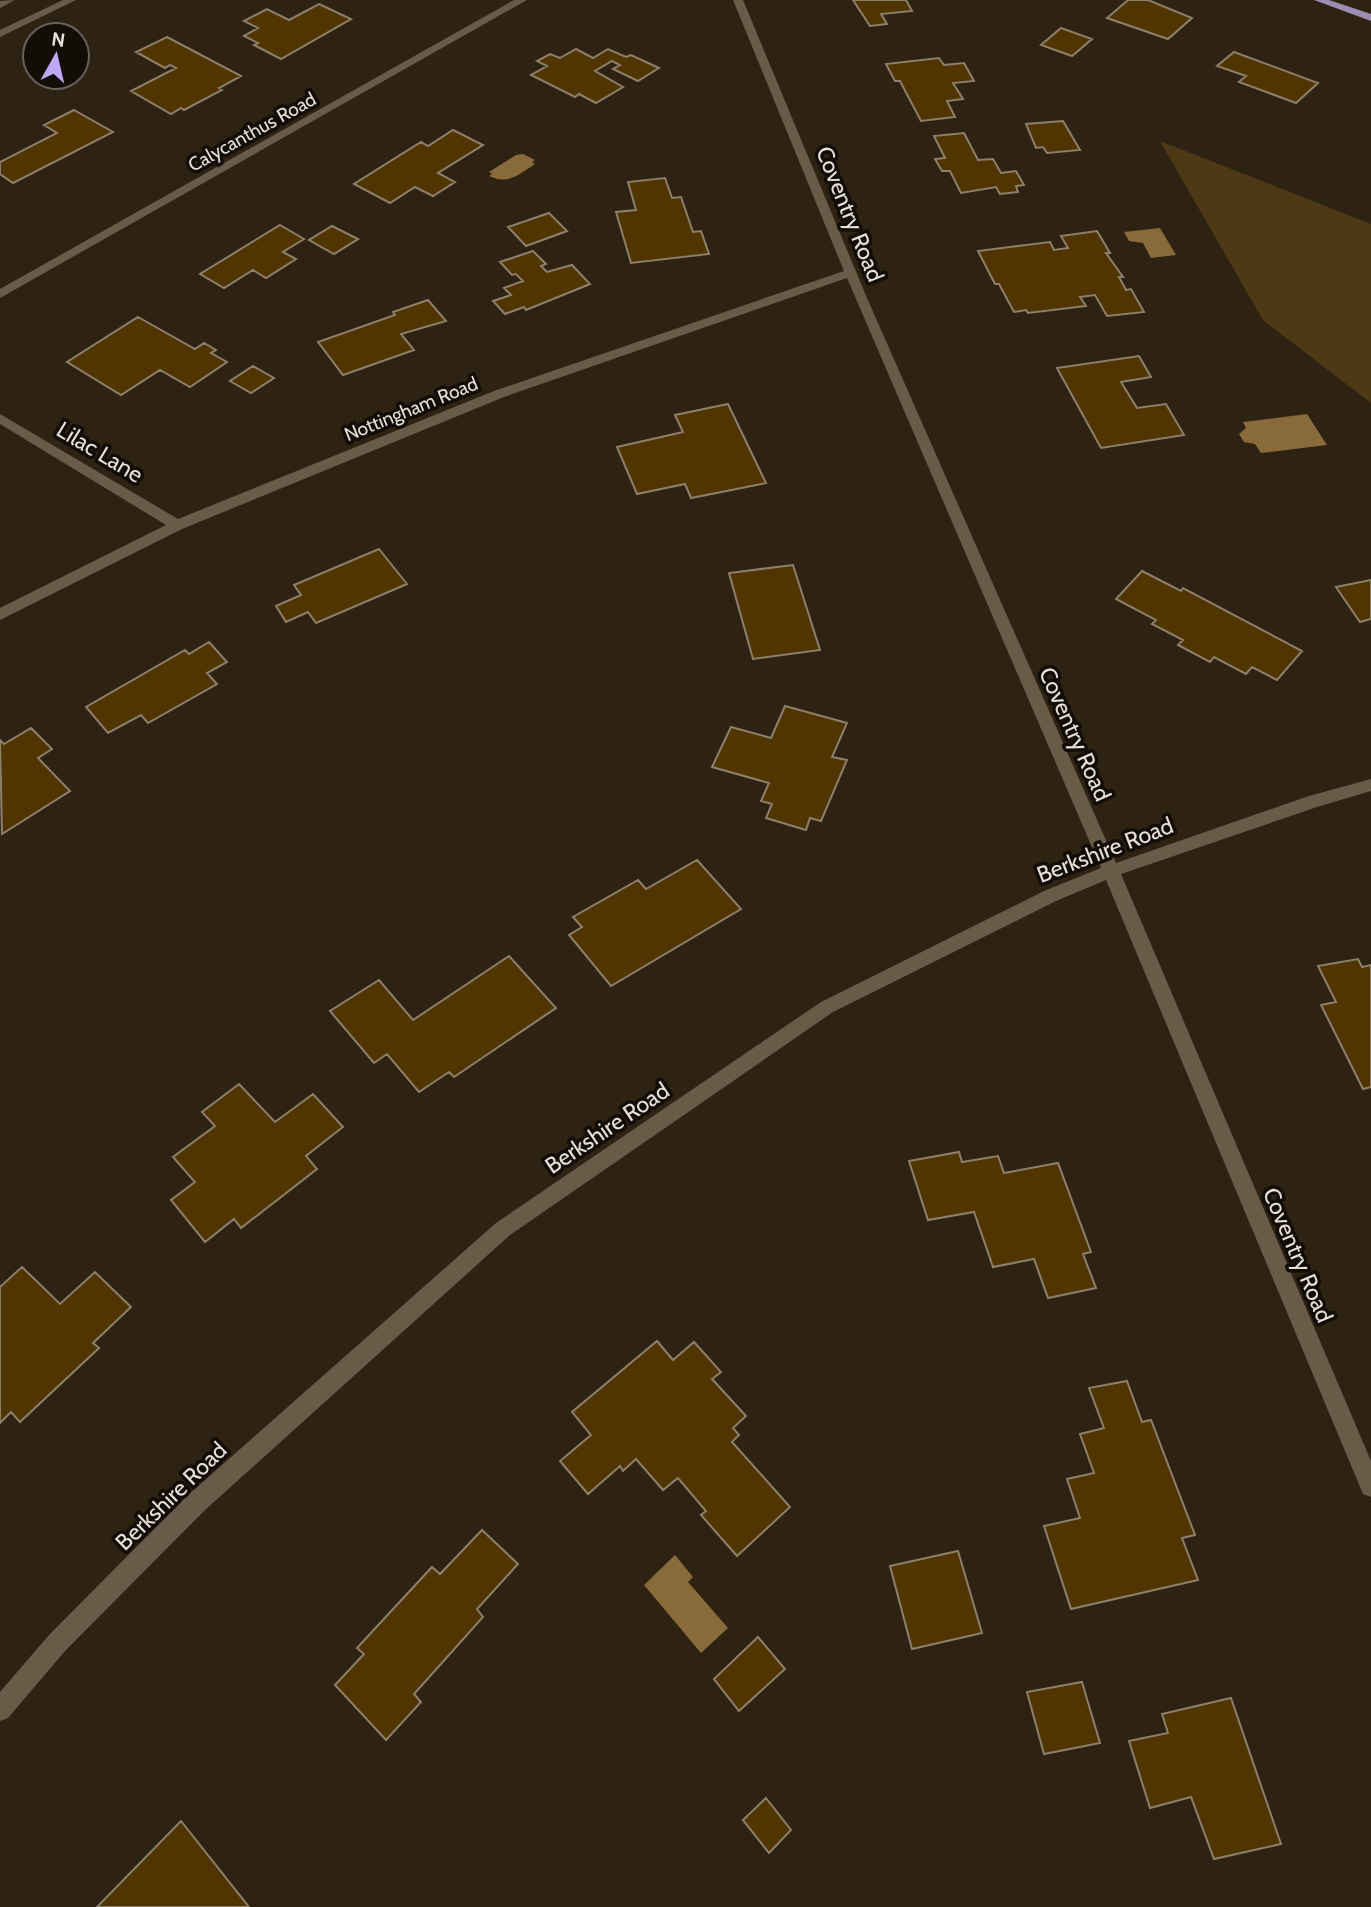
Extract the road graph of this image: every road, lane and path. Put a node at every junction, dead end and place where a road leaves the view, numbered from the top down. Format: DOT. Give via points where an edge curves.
graph roads {
  1 [pos="10,0"];
  2 [pos="71,0"];
  3 [pos="522,0"];
  4 [pos="738,0"];
  5 [pos="1319,0"];
  6 [pos="0,5"];
  7 [pos="1371,18"];
  8 [pos="0,34"];
  9 [pos="850,273"];
  10 [pos="0,294"];
  11 [pos="0,418"];
  12 [pos="177,524"];
  13 [pos="0,615"];
  14 [pos="1371,785"];
  15 [pos="1111,871"];
  16 [pos="1371,1486"];
  17 [pos="0,1710"];
  1 -- 6 [label="street"];
  2 -- 8 [label="street"];
  3 -- 10 [label="street, Calycanthus Road"];
  4 -- 9 [label="street, Coventry Road"];
  5 -- 7 [label="main road"];
  9 -- 12 [label="street, Nottingham Road" via="499,394"];
  9 -- 15 [label="street, Coventry Road"];
  11 -- 12 [label="street, Lilac Lane"];
  12 -- 13 [label="street, Nottingham Road"];
  14 -- 15 [label="street, Berkshire Road"];
  15 -- 16 [label="street, Coventry Road"];
  15 -- 17 [label="street, Berkshire Road" via="1050,895 827,1007 503,1229 196,1503 57,1643"];
}
